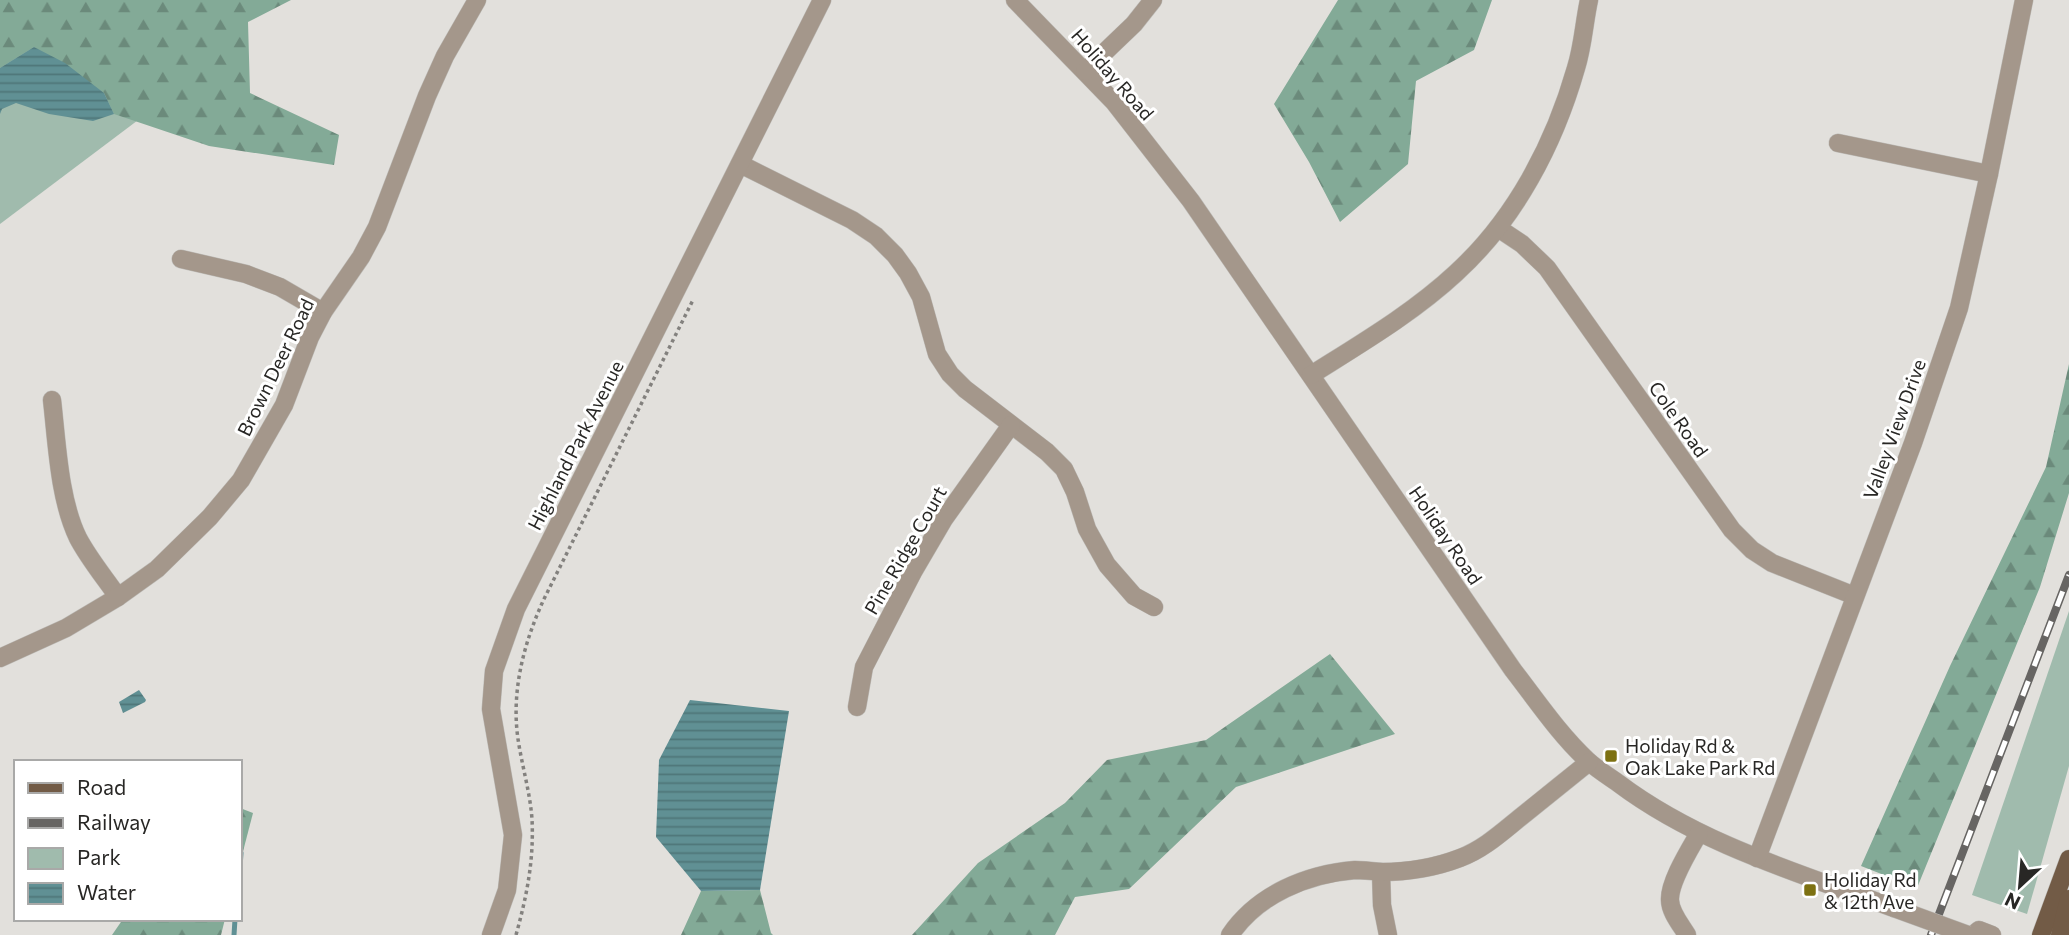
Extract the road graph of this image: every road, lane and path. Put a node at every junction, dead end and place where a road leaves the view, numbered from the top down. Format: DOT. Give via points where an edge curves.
graph roads {
  1 [pos="477,0"];
  2 [pos="822,0"];
  3 [pos="1015,0"];
  4 [pos="1153,0"];
  5 [pos="1589,0"];
  6 [pos="2024,0"];
  7 [pos="1085,71"];
  8 [pos="1838,143"];
  9 [pos="740,164"];
  10 [pos="1989,174"];
  11 [pos="1498,228"];
  12 [pos="181,259"];
  13 [pos="693,300"];
  14 [pos="323,312"];
  15 [pos="1311,375"];
  16 [pos="52,400"];
  17 [pos="1011,425"];
  18 [pos="1855,596"];
  19 [pos="118,597"];
  20 [pos="1154,607"];
  21 [pos="0,658"];
  22 [pos="857,707"];
  23 [pos="1589,762"];
  24 [pos="1699,833"];
  25 [pos="1757,858"];
  26 [pos="2069,859"];
  27 [pos="1381,872"];
  28 [pos="2069,899"];
  29 [pos="491,935"];
  30 [pos="516,935"];
  31 [pos="1230,935"];
  32 [pos="1388,935"];
  33 [pos="1687,935"];
  34 [pos="1970,935"];
  35 [pos="1992,935"];
  36 [pos="2041,935"];
  37 [pos="2060,935"];
  1 -- 14 [label="street, Brown Deer Road" via="427,96 377,227"];
  2 -- 9 [label="street, Highland Park Avenue"];
  3 -- 7 [label="street, Holiday Road"];
  4 -- 7 [label="street"];
  5 -- 11 [label="street" via="1576,69 1542,158"];
  6 -- 10 [label="street, Valley View Drive"];
  7 -- 15 [label="street, Holiday Road" via="1191,201"];
  8 -- 10 [label="street"];
  9 -- 17 [label="street" via="876,236 895,255 921,297 937,354 950,374"];
  9 -- 29 [label="street, Highland Park Avenue" via="516,609 494,671 491,709 513,835 507,890"];
  10 -- 18 [label="street, Valley View Drive" via="1959,308"];
  11 -- 15 [label="street" via="1454,275"];
  11 -- 18 [label="street, Cole Road" via="1547,268 1732,530 1772,562"];
  12 -- 14 [label="street" via="246,274"];
  13 -- 30 [label="path" via="529,634 519,671 517,727 532,846 529,884"];
  14 -- 19 [label="street, Brown Deer Road" via="284,405 241,480 183,545"];
  15 -- 23 [label="street, Holiday Road" via="1513,670"];
  16 -- 19 [label="street" via="61,474 78,538"];
  17 -- 20 [label="street" via="1064,469 1087,529 1107,565 1133,596"];
  17 -- 22 [label="street, Pine Ridge Court" via="944,519 913,572 864,667"];
  18 -- 25 [label="street, Valley View Drive"];
  19 -- 21 [label="street, Brown Deer Road" via="66,628"];
  23 -- 24 [label="street, Holiday Road" via="1640,800"];
  23 -- 27 [label="street" via="1488,844 1437,866"];
  24 -- 25 [label="street, Holiday Road"];
  24 -- 33 [label="street" via="1669,899"];
  25 -- 34 [label="street, Holiday Road, bridge"];
  26 -- 36 [label="main road"];
  27 -- 31 [label="street" via="1329,873 1301,881 1252,910"];
  27 -- 32 [label="street"];
  28 -- 37 [label="main road"];
  34 -- 35 [label="street, Holiday Road" via="1979,930"];
}
